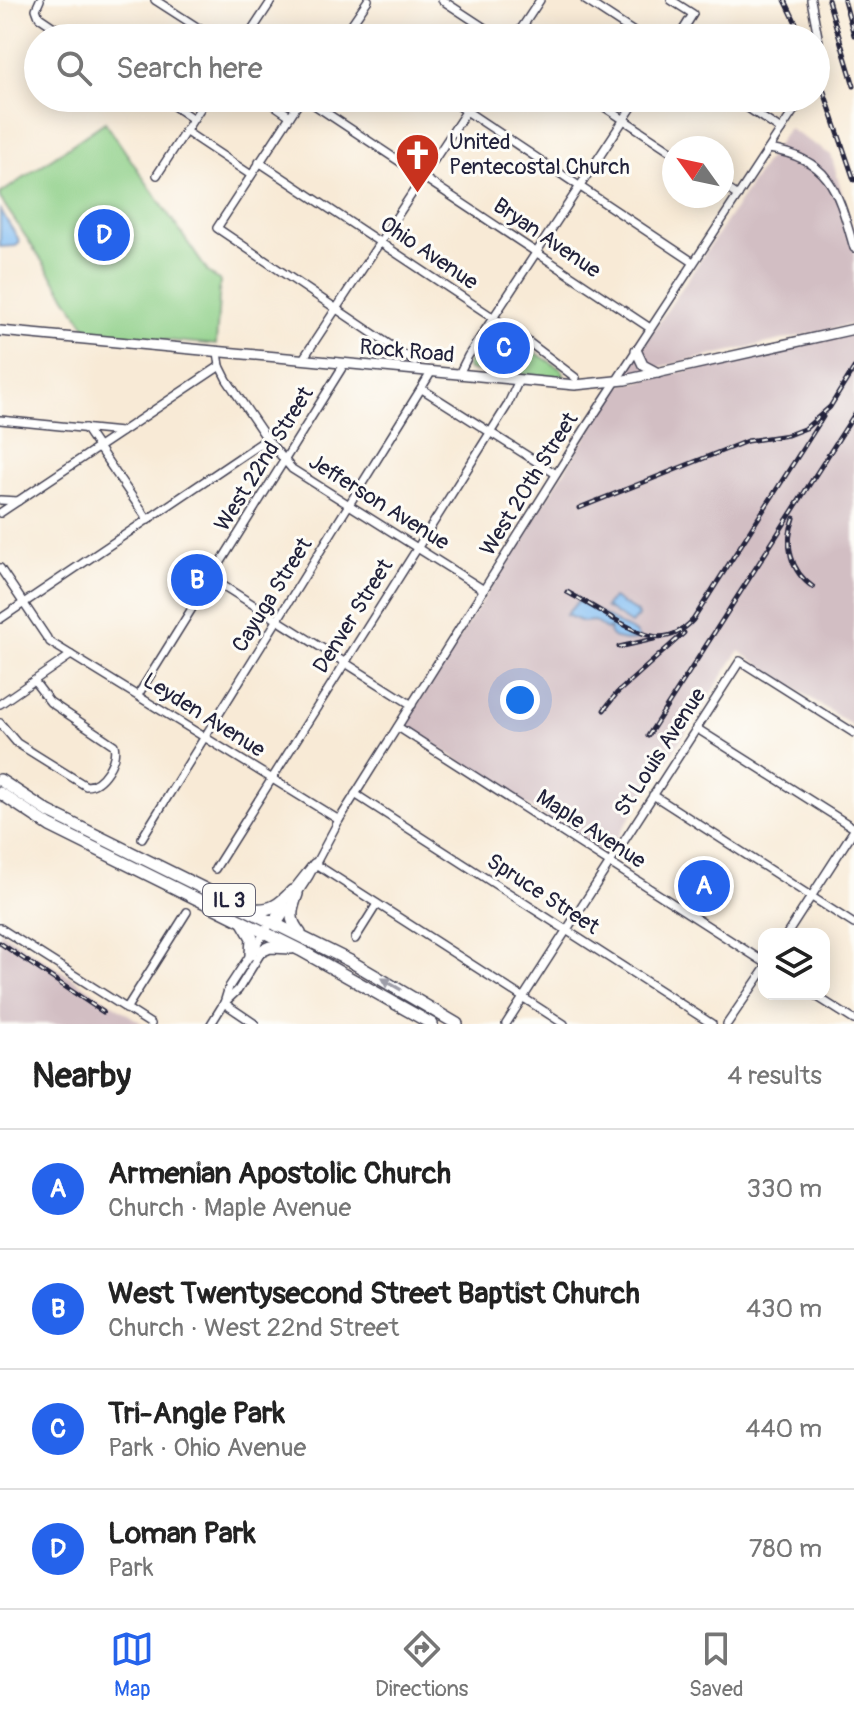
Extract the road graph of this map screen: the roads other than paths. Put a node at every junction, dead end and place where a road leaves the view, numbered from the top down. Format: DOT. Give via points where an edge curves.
graph roads {
  1 [pos="40,0"];
  2 [pos="155,0"];
  3 [pos="272,0"];
  4 [pos="368,0"];
  5 [pos="442,0"];
  6 [pos="540,0"];
  7 [pos="585,0"];
  8 [pos="671,0"];
  9 [pos="811,0"];
  10 [pos="49,24"];
  11 [pos="192,24"];
  12 [pos="256,24"];
  13 [pos="352,24"];
  14 [pos="479,24"];
  15 [pos="524,24"];
  16 [pos="622,24"];
  17 [pos="687,24"];
  18 [pos="816,24"];
  19 [pos="183,112"];
  20 [pos="198,112"];
  21 [pos="284,112"];
  22 [pos="293,112"];
  23 [pos="324,112"];
  24 [pos="466,112"];
  25 [pos="468,112"];
  26 [pos="612,112"];
  27 [pos="629,112"];
  28 [pos="754,112"];
  29 [pos="793,112"];
  30 [pos="290,116"];
  31 [pos="193,119"];
  32 [pos="624,120"];
  33 [pos="781,130"];
  34 [pos="185,131"];
  35 [pos="662,145"];
  36 [pos="769,149"];
  37 [pos="259,162"];
  38 [pos="157,175"];
  39 [pos="251,175"];
  40 [pos="423,177"];
  41 [pos="580,187"];
  42 [pos="734,193"];
  43 [pos="738,196"];
  44 [pos="380,242"];
  45 [pos="854,248"];
  46 [pos="536,251"];
  47 [pos="693,262"];
  48 [pos="335,309"];
  49 [pos="493,318"];
  50 [pos="650,328"];
  51 [pos="854,329"];
  52 [pos="0,331"];
  53 [pos="636,350"];
  54 [pos="218,352"];
  55 [pos="303,359"];
  56 [pos="415,362"];
  57 [pos="345,363"];
  58 [pos="220,366"];
  59 [pos="432,371"];
  60 [pos="658,373"];
  61 [pos="459,374"];
  62 [pos="576,378"];
  63 [pos="519,380"];
  64 [pos="615,382"];
  65 [pos="422,389"];
  66 [pos="0,420"];
  67 [pos="85,428"];
  68 [pos="121,432"];
  69 [pos="490,432"];
  70 [pos="267,439"];
  71 [pos="98,447"];
  72 [pos="284,462"];
  73 [pos="556,474"];
  74 [pos="0,500"];
  75 [pos="18,501"];
  76 [pos="350,506"];
  77 [pos="0,513"];
  78 [pos="148,520"];
  79 [pos="417,548"];
  80 [pos="0,568"];
  81 [pos="211,578"];
  82 [pos="484,590"];
  83 [pos="24,603"];
  84 [pos="0,619"];
  85 [pos="278,621"];
  86 [pos="71,655"];
  87 [pos="345,663"];
  88 [pos="34,681"];
  89 [pos="138,695"];
  90 [pos="0,704"];
  91 [pos="412,705"];
  92 [pos="0,723"];
  93 [pos="398,727"];
  94 [pos="696,728"];
  95 [pos="854,733"];
  96 [pos="205,736"];
  97 [pos="272,778"];
  98 [pos="0,780"];
  99 [pos="0,793"];
  100 [pos="355,794"];
  101 [pos="653,795"];
  102 [pos="339,820"];
  103 [pos="854,829"];
  104 [pos="142,838"];
  105 [pos="314,863"];
  106 [pos="609,863"];
  107 [pos="215,869"];
  108 [pos="294,892"];
  109 [pos="811,897"];
  110 [pos="377,904"];
  111 [pos="187,912"];
  112 [pos="244,914"];
  113 [pos="854,924"];
  114 [pos="0,928"];
  115 [pos="272,928"];
  116 [pos="791,928"];
  117 [pos="566,930"];
  118 [pos="355,939"];
  119 [pos="303,944"];
  120 [pos="256,953"];
  121 [pos="758,958"];
  122 [pos="758,979"];
  123 [pos="523,997"];
  124 [pos="822,1000"];
  125 [pos="224,1003"];
  126 [pos="126,1009"];
  127 [pos="854,1020"];
  128 [pos="253,1023"];
  129 [pos="151,1024"];
  130 [pos="211,1024"];
  131 [pos="432,1024"];
  132 [pos="457,1024"];
  133 [pos="506,1024"];
  134 [pos="564,1024"];
  135 [pos="712,1024"];
  136 [pos="729,1024"];
  1 -- 10 [label="street" via="36,11"];
  2 -- 11 [label="street"];
  3 -- 12 [label="street"];
  4 -- 13 [label="street"];
  5 -- 14 [label="street"];
  6 -- 15 [label="street"];
  7 -- 16 [label="street"];
  8 -- 17 [label="street" via="693,14"];
  9 -- 18 [label="street"];
  19 -- 31 [label="street"];
  20 -- 31 [label="street"];
  21 -- 30 [label="street"];
  22 -- 30 [label="street"];
  23 -- 40 [label="street, Bryan Avenue"];
  24 -- 40 [label="street, West 22nd Street"];
  25 -- 41 [label="street"];
  26 -- 32 [label="street"];
  27 -- 32 [label="street"];
  28 -- 33 [label="street"];
  29 -- 33 [label="street, West 20th Street"];
  30 -- 37 [label="street"];
  31 -- 34 [label="street"];
  32 -- 35 [label="street"];
  32 -- 41 [label="street"];
  33 -- 36 [label="street, West 20th Street"];
  34 -- 38 [label="street"];
  34 -- 39 [label="street"];
  36 -- 43 [label="street, West 20th Street"];
  36 -- 45 [label="street" via="791,152 829,179"];
  37 -- 39 [label="street"];
  37 -- 44 [label="street, Ohio Avenue"];
  39 -- 48 [label="street" via="217,228"];
  40 -- 44 [label="street, West 22nd Street"];
  40 -- 46 [label="street, Bryan Avenue"];
  41 -- 46 [label="street"];
  41 -- 47 [label="street"];
  42 -- 43 [label="street"];
  43 -- 47 [label="street, West 20th Street"];
  44 -- 48 [label="street, West 22nd Street"];
  44 -- 49 [label="street, Ohio Avenue"];
  46 -- 49 [label="street"];
  46 -- 50 [label="street, Bryan Avenue"];
  47 -- 50 [label="street, West 20th Street"];
  48 -- 55 [label="street, West 22nd Street"];
  48 -- 56 [label="street"];
  49 -- 61 [label="street"];
  49 -- 62 [label="street, Ohio Avenue"];
  50 -- 53 [label="street, West 20th Street"];
  51 -- 60 [label="main road, Rock Road"];
  52 -- 54 [label="main road, Rock Road"];
  53 -- 60 [label="main road" via="643,365"];
  53 -- 64 [label="street, West 20th Street"];
  54 -- 55 [label="main road, Rock Road"];
  54 -- 58 [label="street, Jefferson Avenue"];
  55 -- 57 [label="main road, Rock Road"];
  57 -- 59 [label="main road, Rock Road"];
  57 -- 72 [label="street, West 22nd Street"];
  58 -- 68 [label="street"];
  58 -- 70 [label="street, Jefferson Avenue"];
  59 -- 61 [label="main road, Rock Road"];
  59 -- 65 [label="street, Cayuga Street"];
  60 -- 64 [label="main road, Rock Road"];
  61 -- 63 [label="main road, Rock Road"];
  63 -- 64 [label="main road, Rock Road"];
  63 -- 69 [label="street, Denver Street"];
  64 -- 73 [label="street, West 20th Street"];
  65 -- 69 [label="street"];
  65 -- 76 [label="street, Cayuga Street"];
  66 -- 67 [label="street"];
  67 -- 68 [label="street"];
  67 -- 71 [label="street"];
  68 -- 71 [label="street"];
  69 -- 73 [label="street"];
  69 -- 79 [label="street, Denver Street"];
  70 -- 72 [label="street, Jefferson Avenue"];
  70 -- 78 [label="street"];
  71 -- 75 [label="street"];
  71 -- 78 [label="street"];
  72 -- 76 [label="street, Jefferson Avenue"];
  72 -- 81 [label="street, West 22nd Street"];
  73 -- 82 [label="street, West 20th Street"];
  74 -- 75 [label="street"];
  75 -- 77 [label="street"];
  76 -- 79 [label="street, Jefferson Avenue"];
  76 -- 85 [label="street, Cayuga Street"];
  78 -- 83 [label="street"];
  79 -- 82 [label="street, Jefferson Avenue"];
  79 -- 87 [label="street, Denver Street"];
  80 -- 83 [label="street"];
  81 -- 85 [label="street"];
  81 -- 89 [label="street, West 22nd Street"];
  82 -- 91 [label="street, West 20th Street"];
  83 -- 84 [label="street"];
  83 -- 86 [label="street, Leyden Avenue" via="49,640"];
  85 -- 87 [label="street"];
  85 -- 96 [label="street, Cayuga Street"];
  86 -- 88 [label="street"];
  86 -- 89 [label="street, Leyden Avenue"];
  87 -- 91 [label="street"];
  87 -- 97 [label="street, Denver Street"];
  88 -- 90 [label="street"];
  88 -- 92 [label="street" via="50,702 114,745 115,756 100,781 86,786 17,743"];
  89 -- 96 [label="street, Leyden Avenue"];
  91 -- 93 [label="street, West 20th Street"];
  93 -- 100 [label="street, West 20th Street"];
  93 -- 106 [label="street, Maple Avenue"];
  94 -- 95 [label="street, St Louis Avenue" via="740,661"];
  94 -- 101 [label="street, St Louis Avenue"];
  94 -- 103 [label="street"];
  96 -- 97 [label="street, Leyden Avenue"];
  96 -- 104 [label="street, Cayuga Street"];
  97 -- 102 [label="street, Leyden Avenue"];
  97 -- 107 [label="street, Denver Street"];
  98 -- 112 [label="highway, IL 3" via="38,806"];
  99 -- 112 [label="highway, IL 3" via="75,839"];
  100 -- 102 [label="street, West 20th Street"];
  100 -- 117 [label="street, Spruce Street"];
  101 -- 106 [label="street, St Louis Avenue"];
  101 -- 109 [label="street"];
  102 -- 105 [label="street, West 20th Street"];
  103 -- 109 [label="street"];
  105 -- 108 [label="street, West 20th Street"];
  105 -- 110 [label="street"];
  106 -- 117 [label="street, St Louis Avenue"];
  106 -- 121 [label="street, Maple Avenue"];
  108 -- 112 [label="highway" via="271,909"];
  108 -- 115 [label="street, West 20th Street"];
  108 -- 119 [label="highway" via="291,921"];
  109 -- 113 [label="street"];
  109 -- 116 [label="street"];
  110 -- 118 [label="street"];
  110 -- 123 [label="street"];
  111 -- 126 [label="street"];
  112 -- 115 [label="highway, IL 3"];
  112 -- 120 [label="highway"];
  114 -- 126 [label="street"];
  115 -- 119 [label="highway, IL 3"];
  115 -- 120 [label="street, West 20th Street"];
  117 -- 123 [label="street, St Louis Avenue"];
  117 -- 135 [label="street, Spruce Street"];
  119 -- 120 [label="highway"];
  119 -- 131 [label="highway, IL 3"];
  132 -- 119 [label="highway, IL 3, one-way" via="384,980"];
  120 -- 125 [label="street, West 20th Street" via="229,987"];
  122 -- 136 [label="street"];
  123 -- 133 [label="street, St Louis Avenue"];
  123 -- 134 [label="street"];
  124 -- 127 [label="street"];
  125 -- 128 [label="street"];
  125 -- 130 [label="street, West 20th Street"];
  126 -- 129 [label="street"];
}
